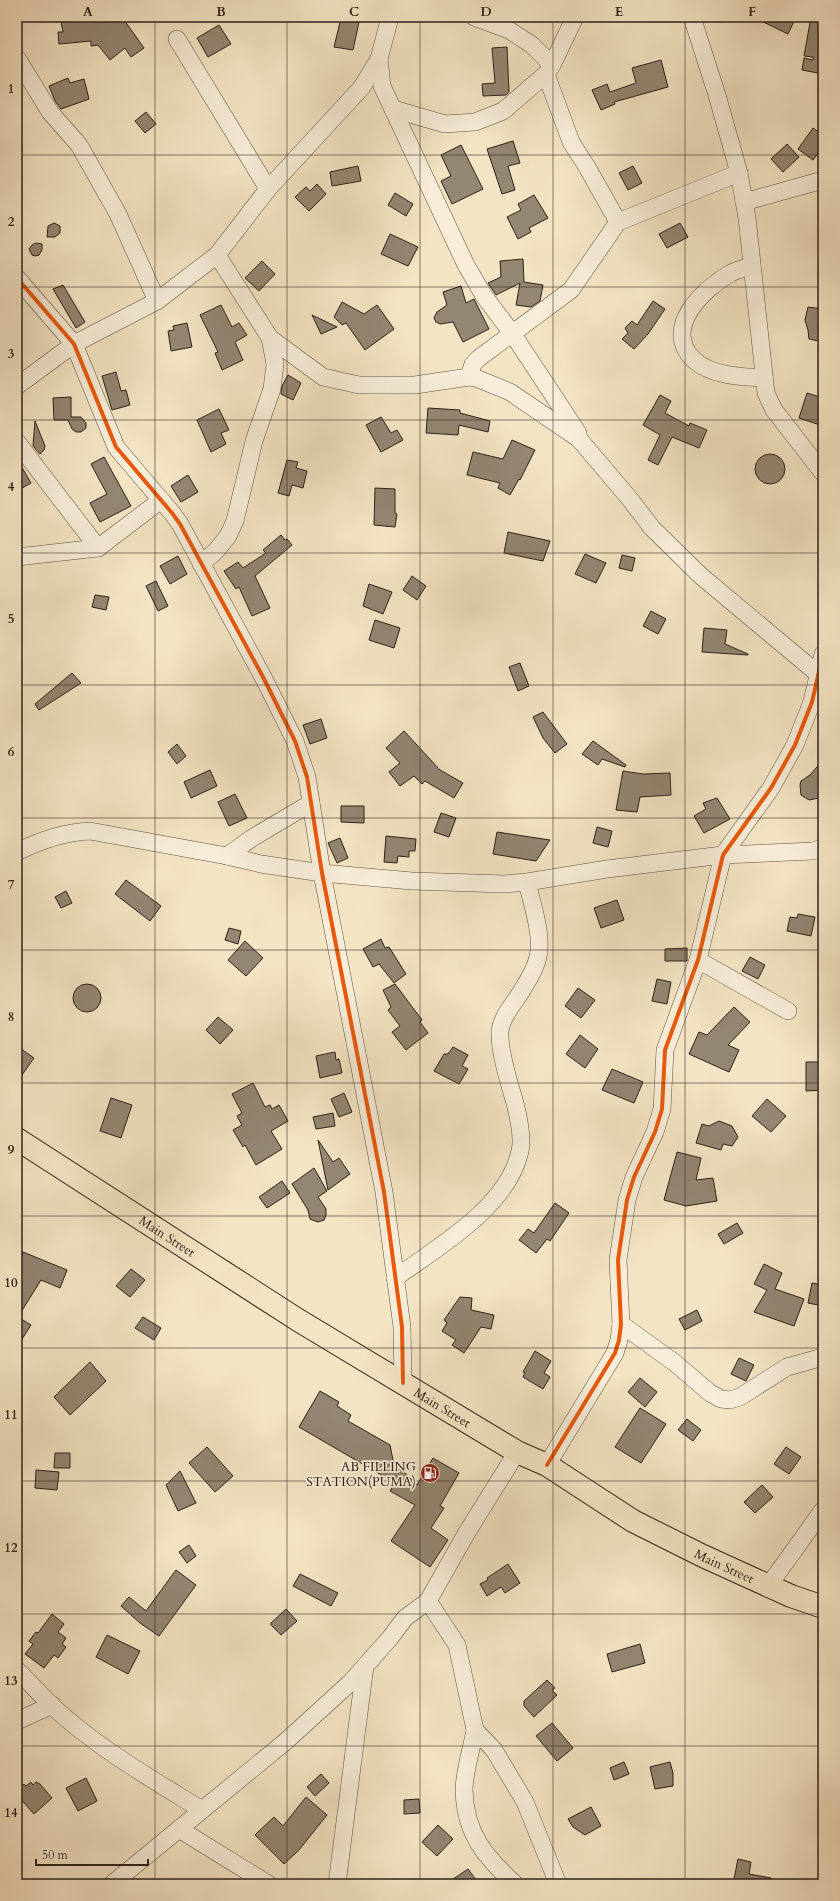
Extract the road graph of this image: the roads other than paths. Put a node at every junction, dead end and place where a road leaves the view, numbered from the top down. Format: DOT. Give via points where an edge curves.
graph roads {
  1 [pos="390,17"];
  2 [pos="474,17"];
  3 [pos="575,17"];
  4 [pos="692,17"];
  5 [pos="177,39"];
  6 [pos="17,58"];
  7 [pos="379,59"];
  8 [pos="549,69"];
  9 [pos="393,109"];
  10 [pos="739,173"];
  11 [pos="823,180"];
  12 [pos="268,189"];
  13 [pos="744,202"];
  14 [pos="618,222"];
  15 [pos="217,255"];
  16 [pos="752,266"];
  17 [pos="17,278"];
  18 [pos="157,301"];
  19 [pos="512,333"];
  20 [pos="270,338"];
  21 [pos="74,344"];
  22 [pos="469,377"];
  23 [pos="764,378"];
  24 [pos="17,386"];
  25 [pos="17,442"];
  26 [pos="588,448"];
  27 [pos="823,473"];
  28 [pos="161,500"];
  29 [pos="98,548"];
  30 [pos="17,557"];
  31 [pos="201,564"];
  32 [pos="823,654"];
  33 [pos="820,676"];
  34 [pos="310,803"];
  35 [pos="823,848"];
  36 [pos="17,852"];
  37 [pos="723,855"];
  38 [pos="227,856"];
  39 [pos="322,873"];
  40 [pos="527,882"];
  41 [pos="698,960"];
  42 [pos="788,1011"];
  43 [pos="17,1139"];
  44 [pos="394,1278"];
  45 [pos="621,1324"];
  46 [pos="823,1357"];
  47 [pos="403,1383"];
  48 [pos="517,1452"];
  49 [pos="547,1465"];
  50 [pos="823,1510"];
  51 [pos="769,1585"];
  52 [pos="428,1601"];
  53 [pos="823,1607"];
  54 [pos="366,1666"];
  55 [pos="17,1670"];
  56 [pos="52,1705"];
  57 [pos="17,1721"];
  58 [pos="475,1730"];
  59 [pos="202,1810"];
  60 [pos="179,1829"];
  61 [pos="112,1884"];
  62 [pos="268,1884"];
  63 [pos="337,1884"];
  64 [pos="515,1884"];
  65 [pos="558,1884"];
  1 -- 7 [label="street"];
  2 -- 8 [label="street" via="509,30 532,45"];
  3 -- 8 [label="street"];
  4 -- 10 [label="street"];
  5 -- 12 [label="street"];
  6 -- 18 [label="street" via="50,112 80,145 118,214"];
  7 -- 9 [label="street" via="382,86"];
  7 -- 12 [label="street" via="362,87"];
  8 -- 9 [label="street" via="503,111 475,122 445,124"];
  8 -- 14 [label="street" via="571,142"];
  9 -- 19 [label="street" via="466,265 484,296"];
  10 -- 13 [label="street"];
  10 -- 14 [label="street"];
  11 -- 13 [label="street"];
  12 -- 15 [label="street"];
  13 -- 16 [label="street"];
  14 -- 19 [label="street" via="571,290"];
  15 -- 18 [label="street"];
  15 -- 20 [label="street"];
  16 -- 23 [label="street"];
  16 -- 23 [label="street" via="732,273 714,285 684,318 681,334 685,348 694,360 712,371 739,377"];
  17 -- 21 [label="street"];
  18 -- 21 [label="street"];
  19 -- 22 [label="street" via="473,364"];
  19 -- 26 [label="street"];
  20 -- 22 [label="street" via="323,377 359,385 415,386"];
  20 -- 31 [label="street" via="275,364 272,389 254,441 235,522 216,551"];
  21 -- 24 [label="street"];
  21 -- 28 [label="street" via="116,447"];
  22 -- 26 [label="street" via="515,395 565,428"];
  23 -- 27 [label="street" via="766,393 774,410"];
  25 -- 29 [label="street"];
  26 -- 33 [label="street" via="657,534 701,576"];
  28 -- 29 [label="street"];
  28 -- 31 [label="street" via="180,524"];
  29 -- 30 [label="street"];
  31 -- 34 [label="street" via="295,741 307,776"];
  32 -- 33 [label="street"];
  33 -- 37 [label="street" via="795,745 771,788"];
  34 -- 38 [label="street"];
  34 -- 39 [label="street"];
  35 -- 37 [label="street" via="813,851"];
  36 -- 38 [label="street" via="71,831 90,831"];
  37 -- 40 [label="street" via="608,868"];
  37 -- 41 [label="street"];
  38 -- 39 [label="street"];
  39 -- 40 [label="street" via="412,881 504,884"];
  39 -- 44 [label="street" via="383,1184"];
  40 -- 44 [label="street" via="539,939 538,957 524,987 500,1027 503,1058 518,1116 521,1150 517,1162 498,1195 466,1226"];
  41 -- 42 [label="street"];
  41 -- 45 [label="street" via="665,1050 659,1121 634,1177 627,1200 618,1260"];
  43 -- 47 [label="highway, Main Street" via="298,1320"];
  44 -- 47 [label="street" via="402,1326"];
  45 -- 46 [label="street" via="721,1399 730,1400 740,1396 788,1367"];
  45 -- 49 [label="street" via="615,1353"];
  47 -- 48 [label="highway, Main Street"];
  48 -- 49 [label="highway, Main Street"];
  48 -- 52 [label="street"];
  49 -- 51 [label="highway, Main Street" via="633,1521"];
  50 -- 51 [label="street"];
  51 -- 53 [label="highway, Main Street"];
  52 -- 54 [label="street" via="405,1618"];
  52 -- 58 [label="street" via="457,1645"];
  54 -- 59 [label="street" via="285,1742"];
  54 -- 63 [label="street"];
  55 -- 56 [label="street"];
  56 -- 57 [label="street"];
  56 -- 59 [label="street" via="115,1754"];
  58 -- 64 [label="street" via="464,1789 470,1828 483,1850"];
  58 -- 65 [label="street" via="494,1750 525,1802"];
  59 -- 60 [label="street"];
  60 -- 61 [label="street"];
  60 -- 62 [label="street"];
}
